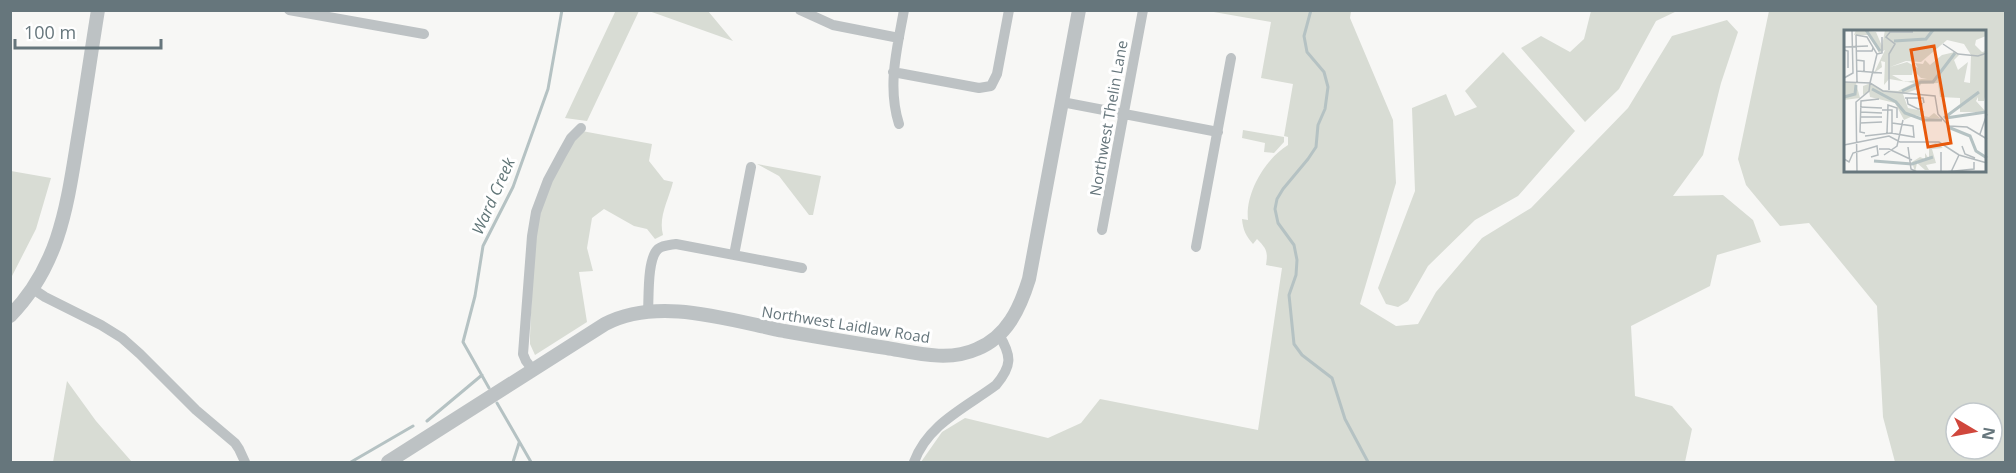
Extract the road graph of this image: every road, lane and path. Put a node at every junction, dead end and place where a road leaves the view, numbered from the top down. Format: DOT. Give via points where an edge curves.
graph roads {
  1 [pos="98,10"];
  2 [pos="289,10"];
  3 [pos="800,10"];
  4 [pos="904,10"];
  5 [pos="1009,10"];
  6 [pos="1079,10"];
  7 [pos="1143,10"];
  8 [pos="424,34"];
  9 [pos="899,38"];
  10 [pos="1231,58"];
  11 [pos="893,72"];
  12 [pos="1062,102"];
  13 [pos="1124,114"];
  14 [pos="899,124"];
  15 [pos="581,128"];
  16 [pos="1218,132"];
  17 [pos="751,167"];
  18 [pos="1102,230"];
  19 [pos="1196,247"];
  20 [pos="734,255"];
  21 [pos="802,268"];
  22 [pos="33,289"];
  23 [pos="648,312"];
  24 [pos="10,316"];
  25 [pos="999,335"];
  26 [pos="533,370"];
  27 [pos="244,462"];
  28 [pos="388,462"];
  29 [pos="914,462"];
  1 -- 22 [label="street" via="67,203 53,251"];
  2 -- 8 [label="street"];
  3 -- 9 [label="street" via="833,25"];
  4 -- 9 [label="street"];
  5 -- 11 [label="street" via="998,74 991,86 980,88"];
  6 -- 12 [label="street, Northwest Laidlaw Road"];
  7 -- 13 [label="street, Northwest Thelin Lane"];
  9 -- 11 [label="street"];
  10 -- 16 [label="street"];
  11 -- 14 [label="street"];
  12 -- 13 [label="street"];
  12 -- 25 [label="street, Northwest Laidlaw Road" via="1027,286 1017,311"];
  13 -- 16 [label="street"];
  13 -- 18 [label="street, Northwest Thelin Lane"];
  15 -- 26 [label="street" via="571,138 548,180 533,226 523,354"];
  16 -- 19 [label="street"];
  17 -- 20 [label="street"];
  20 -- 21 [label="street"];
  20 -- 23 [label="street" via="676,244 662,246 651,262"];
  22 -- 24 [label="street"];
  22 -- 27 [label="street" via="130,345 235,442"];
  23 -- 25 [label="street, Northwest Laidlaw Road" via="695,314 938,356 975,351"];
  23 -- 26 [label="street, Northwest Laidlaw Road" via="614,320"];
  25 -- 29 [label="street" via="1009,358 1002,378 937,426"];
  26 -- 28 [label="street, Northwest Laidlaw Road"];
}
